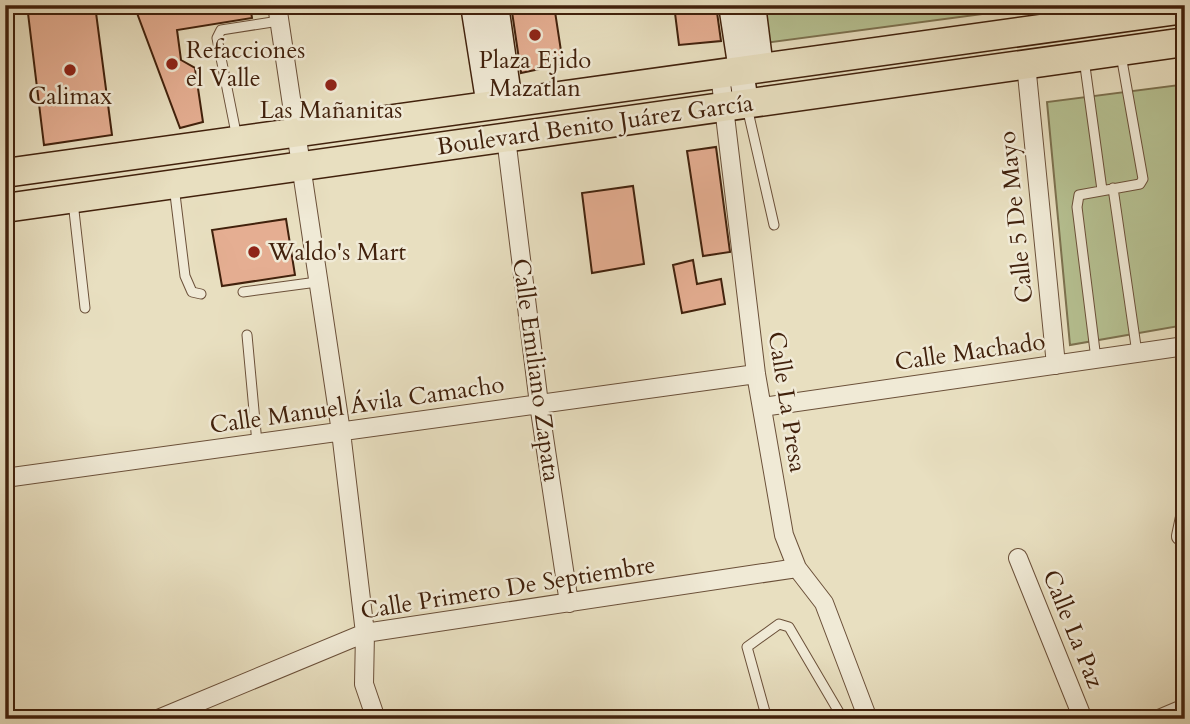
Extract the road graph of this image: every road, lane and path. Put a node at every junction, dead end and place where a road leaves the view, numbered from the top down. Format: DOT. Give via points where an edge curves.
graph roads {
  1 [pos="473,5"];
  2 [pos="496,5"];
  3 [pos="731,5"];
  4 [pos="753,5"];
  5 [pos="1185,9"];
  6 [pos="278,13"];
  7 [pos="1185,41"];
  8 [pos="1120,51"];
  9 [pos="1084,57"];
  10 [pos="1026,64"];
  11 [pos="740,71"];
  12 [pos="499,104"];
  13 [pos="734,104"];
  14 [pos="295,135"];
  15 [pos="506,138"];
  16 [pos="238,142"];
  17 [pos="299,167"];
  18 [pos="5,173"];
  19 [pos="174,185"];
  20 [pos="1108,189"];
  21 [pos="73,199"];
  22 [pos="5,208"];
  23 [pos="774,225"];
  24 [pos="317,282"];
  25 [pos="243,292"];
  26 [pos="201,293"];
  27 [pos="85,308"];
  28 [pos="247,335"];
  29 [pos="1185,346"];
  30 [pos="1137,353"];
  31 [pos="1096,359"];
  32 [pos="1056,365"];
  33 [pos="756,374"];
  34 [pos="539,404"];
  35 [pos="762,407"];
  36 [pos="341,432"];
  37 [pos="257,443"];
  38 [pos="5,478"];
  39 [pos="1185,517"];
  40 [pos="1185,539"];
  41 [pos="1018,558"];
  42 [pos="797,568"];
  43 [pos="569,603"];
  44 [pos="365,633"];
  45 [pos="1185,708"];
  46 [pos="158,719"];
  47 [pos="376,719"];
  48 [pos="767,719"];
  49 [pos="843,719"];
  50 [pos="869,719"];
  51 [pos="1083,719"];
  52 [pos="1159,719"];
  1 -- 12 [label="street"];
  2 -- 12 [label="street"];
  3 -- 11 [label="street"];
  4 -- 11 [label="street"];
  5 -- 11 [label="main road, Boulevard Benito Juárez García" via="1072,21"];
  6 -- 14 [label="street"];
  6 -- 16 [label="lane" via="221,30 217,38"];
  7 -- 8 [label="main road, Boulevard Benito Juárez García"];
  8 -- 9 [label="main road, Boulevard Benito Juárez García"];
  8 -- 20 [label="lane" via="1143,178 1140,184"];
  9 -- 10 [label="main road, Boulevard Benito Juárez García"];
  9 -- 20 [label="lane"];
  10 -- 13 [label="main road, Boulevard Benito Juárez García"];
  10 -- 32 [label="street, Calle 5 De Mayo"];
  11 -- 12 [label="main road, Boulevard Benito Juárez García"];
  11 -- 13 [label="street"];
  12 -- 14 [label="main road, Boulevard Benito Juárez García"];
  13 -- 15 [label="main road, Boulevard Benito Juárez García"];
  13 -- 23 [label="lane"];
  13 -- 33 [label="street, Calle La Presa"];
  14 -- 16 [label="main road, Boulevard Benito Juárez García"];
  14 -- 17 [label="street"];
  15 -- 17 [label="main road, Boulevard Benito Juárez García"];
  15 -- 34 [label="street, Calle Emiliano Zapata"];
  16 -- 18 [label="main road, Boulevard Benito Juárez García"];
  17 -- 19 [label="main road, Boulevard Benito Juárez García"];
  17 -- 24 [label="street"];
  19 -- 21 [label="main road, Boulevard Benito Juárez García"];
  19 -- 26 [label="lane" via="185,276 192,292"];
  20 -- 30 [label="lane"];
  20 -- 31 [label="lane" via="1079,195 1077,207"];
  21 -- 22 [label="main road, Boulevard Benito Juárez García"];
  21 -- 27 [label="lane"];
  24 -- 25 [label="lane"];
  24 -- 36 [label="street"];
  28 -- 37 [label="lane"];
  29 -- 30 [label="street, Calle Machado"];
  30 -- 31 [label="street, Calle Machado"];
  31 -- 32 [label="street, Calle Machado"];
  32 -- 35 [label="street, Calle Machado"];
  33 -- 34 [label="street, Calle Manuel Ávila Camacho"];
  33 -- 35 [label="street, Calle La Presa"];
  34 -- 36 [label="street, Calle Manuel Ávila Camacho"];
  34 -- 43 [label="street, Calle Emiliano Zapata"];
  35 -- 42 [label="street, Calle La Presa" via="784,535"];
  36 -- 37 [label="street, Calle Manuel Ávila Camacho"];
  36 -- 44 [label="street"];
  37 -- 38 [label="street, Calle Manuel Ávila Camacho"];
  39 -- 40 [label="street" via="1181,536"];
  41 -- 51 [label="street, Calle La Paz"];
  42 -- 43 [label="street, Calle Primero De Septiembre"];
  42 -- 50 [label="street, Calle La Presa" via="824,603"];
  43 -- 44 [label="street, Calle Primero De Septiembre"];
  44 -- 46 [label="street, Calle Primero De Septiembre"];
  44 -- 47 [label="street" via="364,684"];
  45 -- 52 [label="street"];
  48 -- 49 [label="lane" via="747,647 779,624 789,627"];
}
